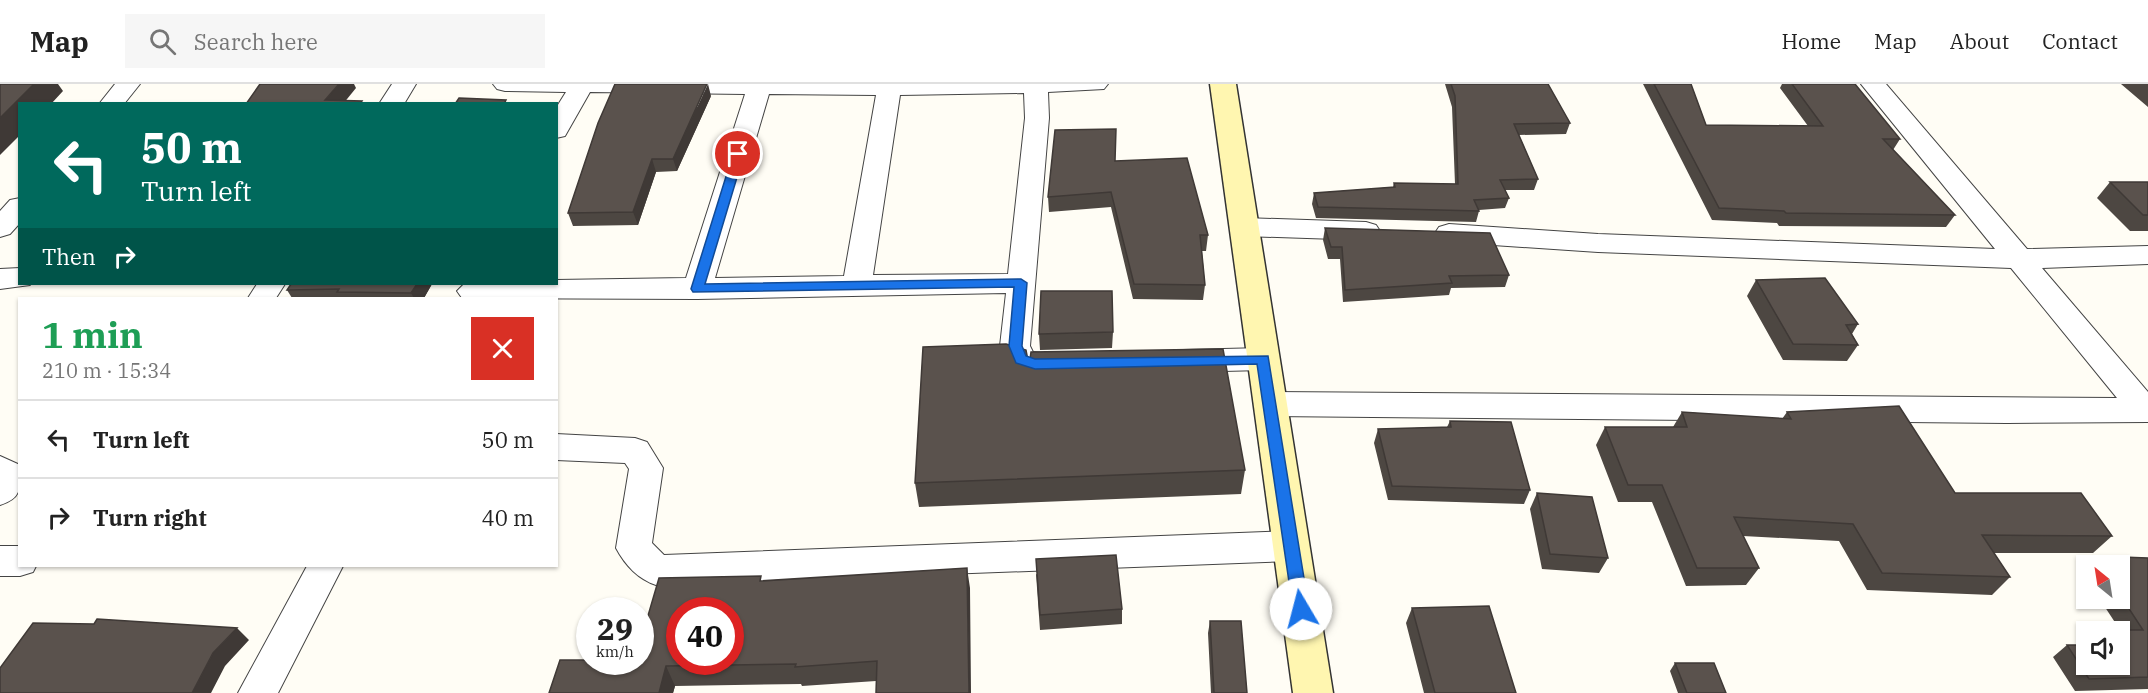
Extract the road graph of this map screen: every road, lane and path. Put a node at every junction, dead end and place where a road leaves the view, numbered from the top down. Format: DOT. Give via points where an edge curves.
graph roads {
  1 [pos="128,84"];
  2 [pos="404,84"];
  3 [pos="505,84"];
  4 [pos="582,84"];
  5 [pos="1096,84"];
  6 [pos="1223,84"];
  7 [pos="1874,84"];
  8 [pos="759,85"];
  9 [pos="1036,86"];
  10 [pos="889,88"];
  11 [pos="113,102"];
  12 [pos="392,102"];
  13 [pos="558,127"];
  14 [pos="18,208"];
  15 [pos="1244,227"];
  16 [pos="0,228"];
  17 [pos="1388,231"];
  18 [pos="1424,232"];
  19 [pos="2148,255"];
  20 [pos="2019,259"];
  21 [pos="18,278"];
  22 [pos="0,279"];
  23 [pos="1021,283"];
  24 [pos="857,286"];
  25 [pos="697,289"];
  26 [pos="472,291"];
  27 [pos="1263,359"];
  28 [pos="1160,361"];
  29 [pos="1080,363"];
  30 [pos="1271,404"];
  31 [pos="2146,410"];
  32 [pos="558,447"];
  33 [pos="0,469"];
  34 [pos="0,492"];
  35 [pos="1291,546"];
  36 [pos="0,561"];
  37 [pos="18,561"];
  38 [pos="325,567"];
  39 [pos="258,693"];
  40 [pos="1313,693"];
  1 -- 11 [label="street"];
  2 -- 12 [label="street"];
  3 -- 4 [label="street"];
  4 -- 8 [label="street"];
  4 -- 13 [label="street"];
  5 -- 9 [label="street"];
  6 -- 15 [label="street"];
  7 -- 20 [label="street"];
  8 -- 10 [label="street"];
  8 -- 25 [label="street"];
  9 -- 10 [label="street"];
  9 -- 23 [label="street" via="1037,118"];
  10 -- 24 [label="street"];
  14 -- 16 [label="street"];
  15 -- 17 [label="street"];
  15 -- 27 [label="street"];
  18 -- 20 [label="street" via="1598,243"];
  19 -- 20 [label="street"];
  20 -- 31 [label="street"];
  21 -- 22 [label="street"];
  23 -- 24 [label="street"];
  23 -- 29 [label="street" via="1015,346 1021,360 1035,364"];
  24 -- 25 [label="street"];
  25 -- 26 [label="street"];
  27 -- 28 [label="street"];
  27 -- 30 [label="street"];
  30 -- 31 [label="street"];
  30 -- 35 [label="street"];
  32 -- 35 [label="street" via="635,451 646,468 634,548 656,570"];
  33 -- 34 [label="street" via="11,477"];
  35 -- 40 [label="street"];
  36 -- 37 [label="street"];
  38 -- 39 [label="street"];
}
